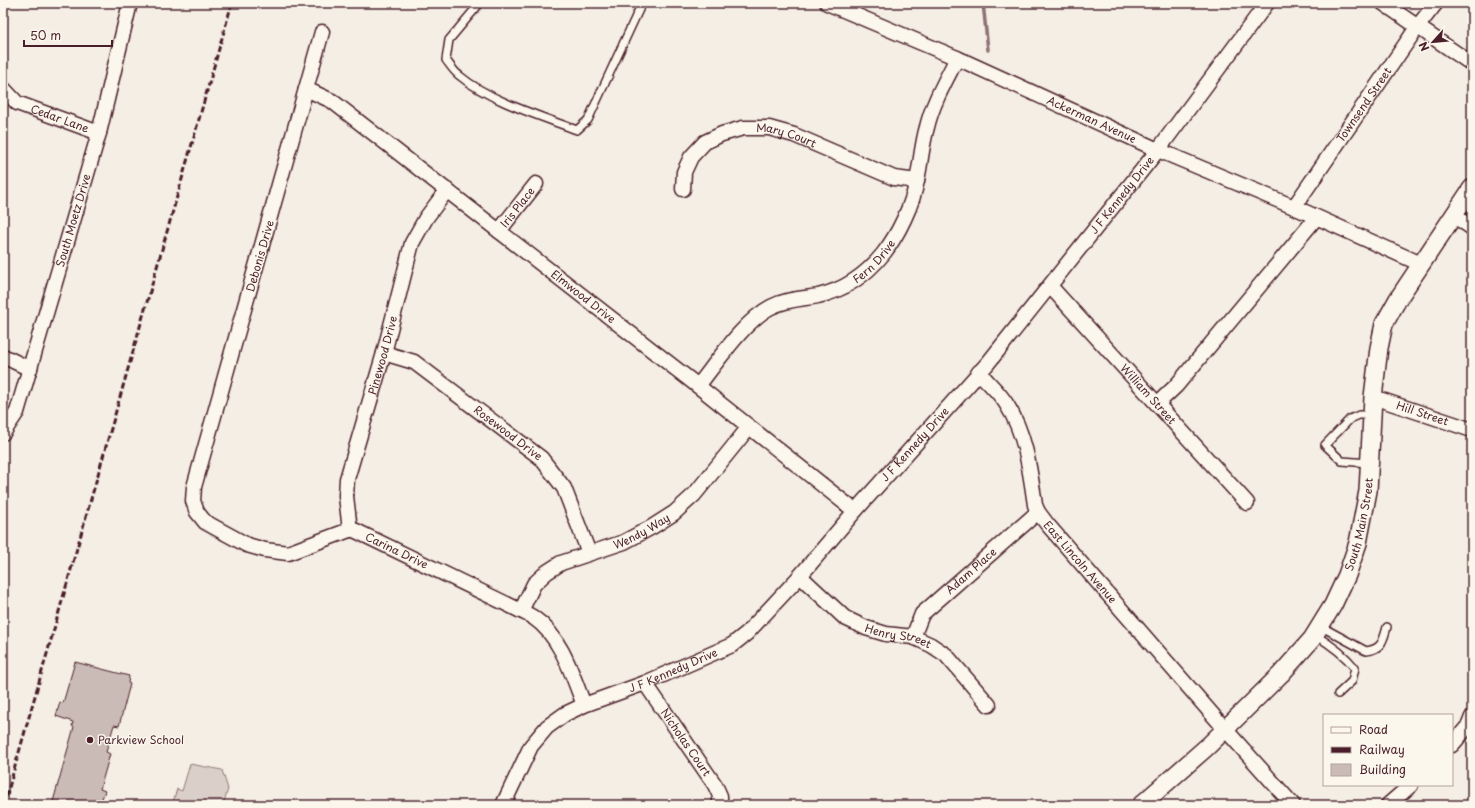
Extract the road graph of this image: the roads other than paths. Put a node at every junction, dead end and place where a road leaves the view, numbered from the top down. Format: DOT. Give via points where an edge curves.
graph roads {
  1 [pos="130,3"];
  2 [pos="480,3"];
  3 [pos="642,3"];
  4 [pos="827,3"];
  5 [pos="1267,3"];
  6 [pos="1383,3"];
  7 [pos="1436,3"];
  8 [pos="1418,26"];
  9 [pos="322,32"];
  10 [pos="957,58"];
  11 [pos="1472,64"];
  12 [pos="3,88"];
  13 [pos="306,89"];
  14 [pos="99,133"];
  15 [pos="1158,150"];
  16 [pos="917,181"];
  17 [pos="536,184"];
  18 [pos="1472,188"];
  19 [pos="683,189"];
  20 [pos="447,190"];
  21 [pos="1294,207"];
  22 [pos="1454,215"];
  23 [pos="1316,218"];
  24 [pos="1472,228"];
  25 [pos="499,231"];
  26 [pos="1421,264"];
  27 [pos="1050,286"];
  28 [pos="384,353"];
  29 [pos="3,356"];
  30 [pos="30,369"];
  31 [pos="979,372"];
  32 [pos="698,386"];
  33 [pos="1372,397"];
  34 [pos="1157,404"];
  35 [pos="1372,415"];
  36 [pos="749,427"];
  37 [pos="1472,430"];
  38 [pos="3,433"];
  39 [pos="1369,463"];
  40 [pos="1247,503"];
  41 [pos="855,511"];
  42 [pos="1038,512"];
  43 [pos="350,530"];
  44 [pos="589,553"];
  45 [pos="800,576"];
  46 [pos="521,610"];
  47 [pos="1387,627"];
  48 [pos="1317,630"];
  49 [pos="913,637"];
  50 [pos="645,683"];
  51 [pos="1338,694"];
  52 [pos="584,705"];
  53 [pos="989,705"];
  54 [pos="1472,717"];
  55 [pos="1225,729"];
  56 [pos="1453,744"];
  57 [pos="1410,786"];
  58 [pos="503,805"];
  59 [pos="720,805"];
  60 [pos="1141,805"];
  61 [pos="1293,805"];
  62 [pos="1388,805"];
  1 -- 14 [label="street, South Moetz Drive"];
  2 -- 3 [label="lane" via="449,40 446,60 459,76 481,90 515,107 577,130 588,120"];
  4 -- 10 [label="street, Ackerman Avenue"];
  5 -- 15 [label="street, J F Kennedy Drive"];
  6 -- 8 [label="street"];
  7 -- 8 [label="street, Townsend Street"];
  8 -- 11 [label="street"];
  8 -- 21 [label="street, Townsend Street"];
  9 -- 13 [label="street, Debonis Drive"];
  10 -- 15 [label="street, Ackerman Avenue"];
  10 -- 16 [label="street, Fern Drive" via="932,108"];
  12 -- 14 [label="street, Cedar Lane" via="17,103"];
  13 -- 20 [label="street, Elmwood Drive" via="332,101"];
  13 -- 43 [label="street, Debonis Drive" via="196,480 193,501 205,522 247,545 265,550 288,554"];
  14 -- 30 [label="street, South Moetz Drive"];
  15 -- 21 [label="street, Ackerman Avenue"];
  15 -- 27 [label="street, J F Kennedy Drive"];
  16 -- 19 [label="street, Mary Court" via="894,178 794,135 769,128 750,128 722,134 705,142 687,164"];
  16 -- 32 [label="street, Fern Drive" via="897,232 883,254 866,271 839,290 790,300 756,316"];
  17 -- 25 [label="street, Iris Place"];
  18 -- 22 [label="street, South Main Street"];
  20 -- 25 [label="street, Elmwood Drive"];
  20 -- 28 [label="street, Pinewood Drive" via="426,218 412,243"];
  21 -- 23 [label="street, Ackerman Avenue"];
  22 -- 24 [label="street"];
  22 -- 26 [label="street, South Main Street"];
  23 -- 26 [label="street, Ackerman Avenue"];
  23 -- 34 [label="street" via="1176,386"];
  25 -- 32 [label="street, Elmwood Drive"];
  26 -- 33 [label="street, South Main Street" via="1384,324"];
  27 -- 31 [label="street, J F Kennedy Drive"];
  27 -- 34 [label="street, William Street"];
  28 -- 43 [label="street, Pinewood Drive" via="346,479"];
  28 -- 44 [label="street, Rosewood Drive" via="414,362 541,458 564,488"];
  29 -- 30 [label="street"];
  30 -- 38 [label="street, South Moetz Drive" via="17,412"];
  31 -- 41 [label="street, J F Kennedy Drive"];
  31 -- 42 [label="street, East Lincoln Avenue" via="1006,404 1017,422"];
  32 -- 36 [label="street, Elmwood Drive"];
  33 -- 35 [label="street, South Main Street"];
  33 -- 37 [label="street, Hill Street"];
  34 -- 40 [label="street, William Street"];
  35 -- 39 [label="street, South Main Street"];
  35 -- 39 [label="lane" via="1359,415 1350,419 1325,445 1342,461"];
  36 -- 41 [label="street, Elmwood Drive"];
  36 -- 44 [label="street, Wendy Way" via="694,495 674,513 624,542"];
  39 -- 48 [label="street, South Main Street" via="1368,491 1358,543 1333,605"];
  41 -- 45 [label="street, J F Kennedy Drive"];
  42 -- 49 [label="street, Adam Place" via="922,614"];
  42 -- 55 [label="street, East Lincoln Avenue"];
  43 -- 46 [label="street, Carina Drive"];
  44 -- 46 [label="street, Wendy Way" via="561,562 547,572 534,584"];
  45 -- 49 [label="street, Henry Street" via="845,618 886,634"];
  45 -- 50 [label="street, J F Kennedy Drive" via="748,633 732,645"];
  46 -- 52 [label="street, Carina Drive" via="546,629 556,643 568,662"];
  47 -- 48 [label="lane" via="1382,643 1373,650 1366,651"];
  48 -- 51 [label="lane" via="1354,668 1352,682"];
  48 -- 55 [label="street, South Main Street" via="1281,674"];
  49 -- 53 [label="street, Henry Street" via="946,655"];
  50 -- 52 [label="street, J F Kennedy Drive"];
  50 -- 59 [label="street, Nicholas Court" via="716,785"];
  52 -- 58 [label="street, J F Kennedy Drive" via="546,727 532,746"];
  54 -- 56 [label="street" via="1469,725"];
  55 -- 60 [label="street, South Main Street"];
  55 -- 61 [label="street, East Lincoln Avenue"];
  57 -- 62 [label="street"];
}
